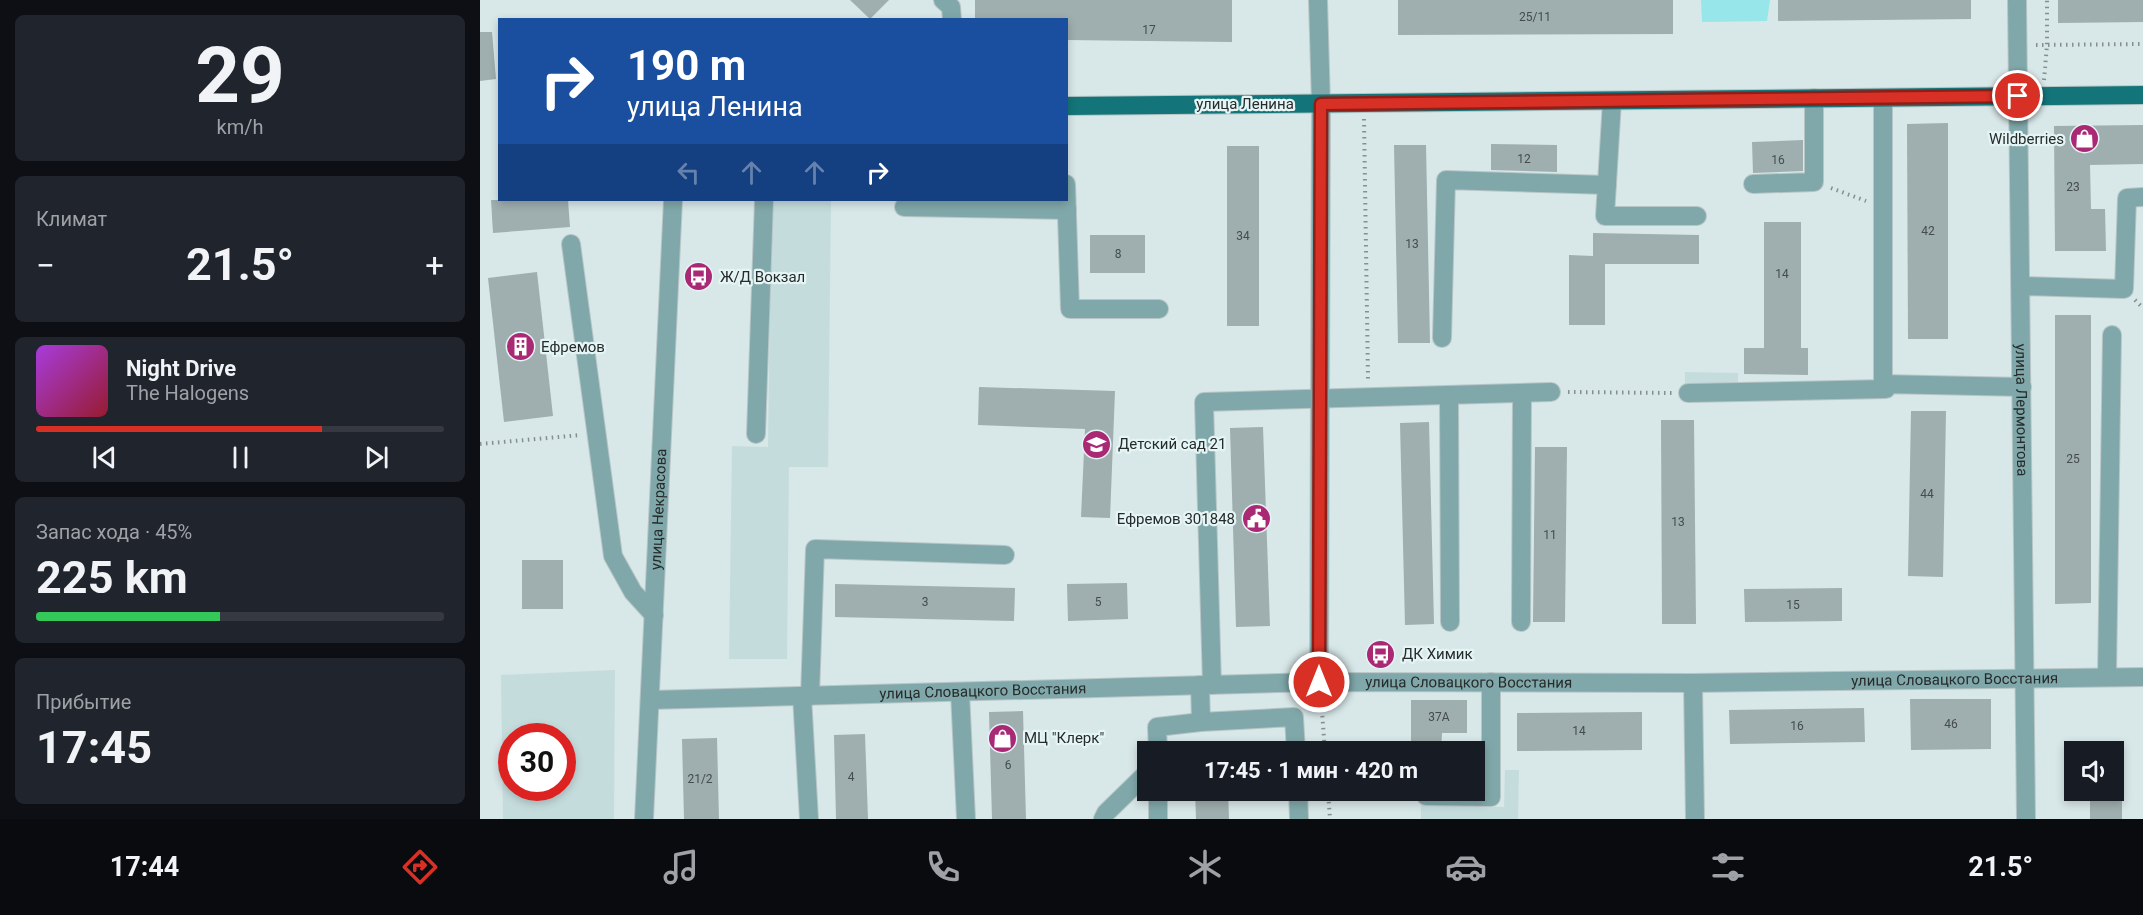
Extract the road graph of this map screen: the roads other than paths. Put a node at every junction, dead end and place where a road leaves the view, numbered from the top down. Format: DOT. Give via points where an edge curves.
graph roads {
  1 [pos="1318,0"];
  2 [pos="2017,0"];
  3 [pos="2143,95"];
  4 [pos="2018,96"];
  5 [pos="1814,98"];
  6 [pos="1883,99"];
  7 [pos="1612,100"];
  8 [pos="1321,104"];
  9 [pos="1068,106"];
  10 [pos="1753,184"];
  11 [pos="1607,185"];
  12 [pos="2143,197"];
  13 [pos="673,201"];
  14 [pos="765,201"];
  15 [pos="1067,201"];
  16 [pos="904,207"];
  17 [pos="1067,210"];
  18 [pos="1697,216"];
  19 [pos="571,244"];
  20 [pos="2021,285"];
  21 [pos="1159,309"];
  22 [pos="2112,335"];
  23 [pos="1442,338"];
  24 [pos="1883,384"];
  25 [pos="2022,387"];
  26 [pos="1551,392"];
  27 [pos="1522,393"];
  28 [pos="1688,393"];
  29 [pos="1449,395"];
  30 [pos="1320,398"];
  31 [pos="756,434"];
  32 [pos="1005,555"];
  33 [pos="654,615"];
  34 [pos="1450,622"];
  35 [pos="1521,622"];
  36 [pos="2107,677"];
  37 [pos="2143,677"];
  38 [pos="2025,679"];
  39 [pos="1319,682"];
  40 [pos="1491,682"];
  41 [pos="1693,682"];
  42 [pos="1206,685"];
  43 [pos="960,692"];
  44 [pos="806,696"];
  45 [pos="650,700"];
  46 [pos="1202,722"];
  47 [pos="1158,741"];
  48 [pos="1295,741"];
  49 [pos="1137,783"];
  50 [pos="1485,797"];
  51 [pos="1158,801"];
  52 [pos="1298,801"];
  53 [pos="644,819"];
  54 [pos="808,819"];
  55 [pos="966,819"];
  56 [pos="1103,819"];
  57 [pos="1158,819"];
  58 [pos="1299,819"];
  59 [pos="1695,819"];
  60 [pos="2026,819"];
  1 -- 8 [label="street"];
  2 -- 4 [label="street, улица Лермонтова"];
  3 -- 4 [label="main road, улица Ленина"];
  4 -- 6 [label="main road, улица Ленина"];
  4 -- 20 [label="street, улица Лермонтова"];
  5 -- 6 [label="main road, улица Ленина"];
  5 -- 7 [label="main road, улица Ленина"];
  5 -- 10 [label="street" via="1814,182"];
  6 -- 24 [label="street"];
  7 -- 8 [label="main road, улица Ленина"];
  7 -- 11 [label="street"];
  8 -- 9 [label="main road, улица Ленина"];
  8 -- 30 [label="street"];
  11 -- 18 [label="street" via="1605,216"];
  11 -- 23 [label="street" via="1446,180"];
  12 -- 20 [label="street" via="2127,198 2124,289"];
  13 -- 33 [label="street, улица Некрасова"];
  14 -- 31 [label="street"];
  15 -- 17 [label="street"];
  16 -- 17 [label="street"];
  17 -- 21 [label="street" via="1070,309"];
  19 -- 33 [label="street" via="613,556 633,592"];
  20 -- 25 [label="street, улица Лермонтова"];
  22 -- 36 [label="street"];
  24 -- 25 [label="street"];
  24 -- 28 [label="street" via="1886,389"];
  25 -- 38 [label="street, улица Лермонтова"];
  26 -- 27 [label="street"];
  27 -- 29 [label="street"];
  27 -- 35 [label="street"];
  29 -- 30 [label="street"];
  29 -- 34 [label="street"];
  30 -- 39 [label="street"];
  30 -- 42 [label="street" via="1204,402"];
  32 -- 44 [label="street" via="815,549"];
  33 -- 45 [label="street, улица Некрасова"];
  36 -- 37 [label="street, улица Словацкого Восстания"];
  36 -- 38 [label="street, улица Словацкого Восстания"];
  38 -- 41 [label="street, улица Словацкого Восстания"];
  38 -- 60 [label="street, улица Лермонтова"];
  39 -- 40 [label="street, улица Словацкого Восстания"];
  39 -- 42 [label="street, улица Словацкого Восстания"];
  40 -- 41 [label="street, улица Словацкого Восстания"];
  40 -- 50 [label="street" via="1491,797"];
  41 -- 59 [label="street"];
  42 -- 43 [label="street, улица Словацкого Восстания"];
  42 -- 46 [label="street"];
  43 -- 44 [label="street, улица Словацкого Восстания"];
  43 -- 55 [label="street"];
  44 -- 45 [label="street, улица Словацкого Восстания"];
  44 -- 54 [label="street"];
  45 -- 53 [label="street, улица Некрасова"];
  46 -- 47 [label="street" via="1158,727"];
  46 -- 48 [label="street" via="1294,717"];
  49 -- 56 [label="street"];
  51 -- 57 [label="street"];
  52 -- 58 [label="street"];
}
